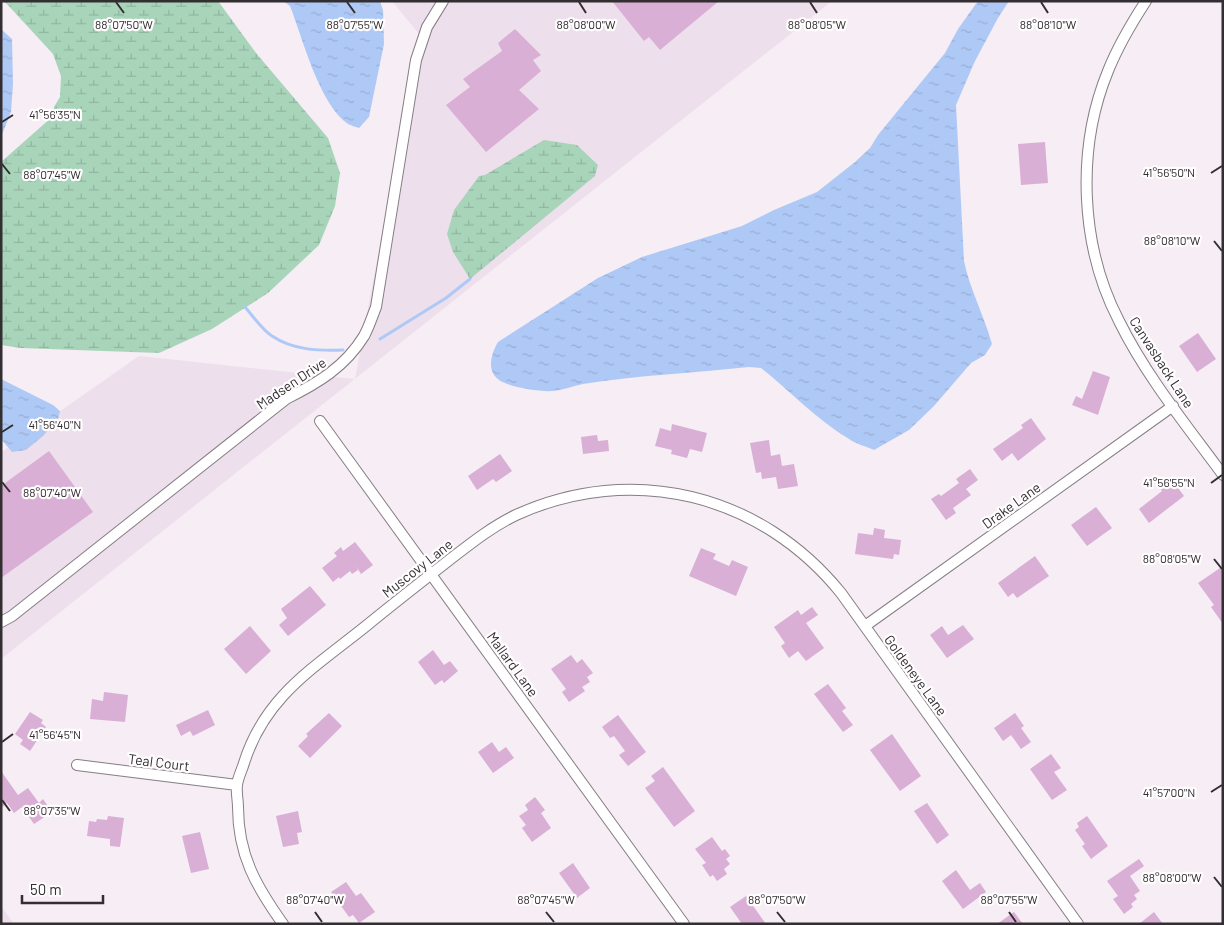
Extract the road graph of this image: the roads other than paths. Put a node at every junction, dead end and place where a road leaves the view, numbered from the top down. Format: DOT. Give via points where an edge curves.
graph roads {
  1 [pos="442,1"];
  2 [pos="1146,1"];
  3 [pos="1173,406"];
  4 [pos="320,421"];
  5 [pos="1223,475"];
  6 [pos="687,495"];
  7 [pos="431,574"];
  8 [pos="1,622"];
  9 [pos="865,626"];
  10 [pos="77,765"];
  11 [pos="237,785"];
  12 [pos="284,924"];
  13 [pos="684,924"];
  14 [pos="1078,924"];
  1 -- 8 [label="street, Madsen Drive" via="427,27 416,60 376,307 364,335 341,365 312,386 286,399"];
  2 -- 3 [label="street, Canvasback Lane" via="1124,35 1108,70 1090,137 1087,198 1095,255 1106,292 1135,350"];
  3 -- 5 [label="street, Canvasback Lane"];
  3 -- 9 [label="street, Drake Lane"];
  4 -- 7 [label="street, Mallard Lane"];
  6 -- 7 [label="street, Muscovy Lane" via="649,490 610,490 548,502 482,535"];
  6 -- 9 [label="street, Goldeneye Lane" via="735,511 790,542 816,564"];
  7 -- 11 [label="street, Muscovy Lane" via="277,701 254,736"];
  7 -- 13 [label="street, Mallard Lane"];
  9 -- 14 [label="street, Goldeneye Lane"];
  10 -- 11 [label="street, Teal Court"];
  11 -- 12 [label="street" via="242,849 264,895"];
}
